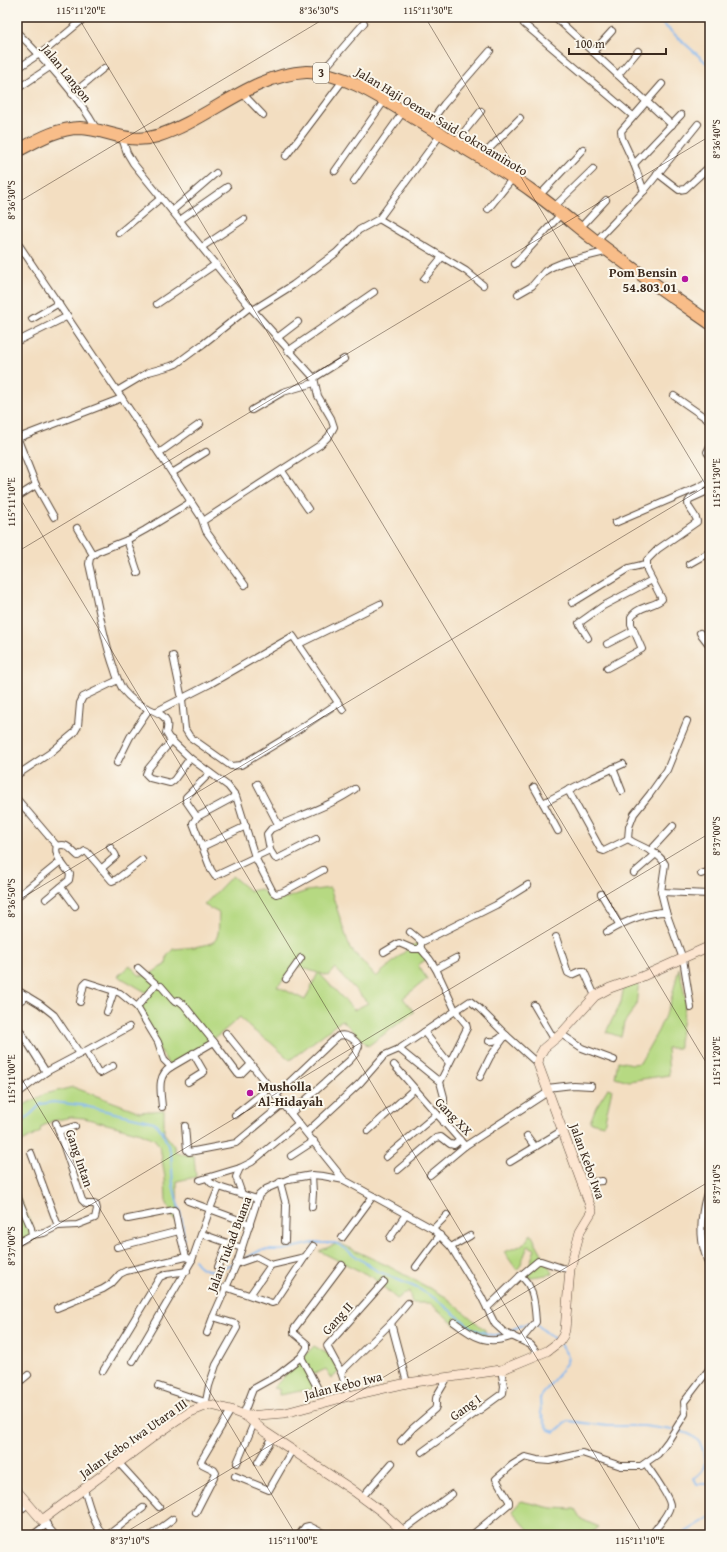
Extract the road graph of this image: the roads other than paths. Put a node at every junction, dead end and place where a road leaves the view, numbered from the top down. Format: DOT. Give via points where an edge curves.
graph roads {
  1 [pos="86,17"];
  2 [pos="555,17"];
  3 [pos="364,23"];
  4 [pos="524,24"];
  5 [pos="612,31"];
  6 [pos="17,32"];
  7 [pos="638,51"];
  8 [pos="490,52"];
  9 [pos="593,52"];
  10 [pos="39,54"];
  11 [pos="50,67"];
  12 [pos="104,68"];
  13 [pos="17,69"];
  14 [pos="321,73"];
  15 [pos="618,74"];
  16 [pos="344,79"];
  17 [pos="662,84"];
  18 [pos="17,89"];
  19 [pos="242,93"];
  20 [pos="72,94"];
  21 [pos="385,100"];
  22 [pos="646,100"];
  23 [pos="481,111"];
  24 [pos="403,112"];
  25 [pos="263,116"];
  26 [pos="633,116"];
  27 [pos="681,116"];
  28 [pos="520,118"];
  29 [pos="672,124"];
  30 [pos="698,124"];
  31 [pos="427,127"];
  32 [pos="97,130"];
  33 [pos="441,134"];
  34 [pos="122,138"];
  35 [pos="455,143"];
  36 [pos="583,149"];
  37 [pos="17,151"];
  38 [pos="286,156"];
  39 [pos="480,158"];
  40 [pos="634,164"];
  41 [pos="710,166"];
  42 [pos="593,169"];
  43 [pos="335,171"];
  44 [pos="216,173"];
  45 [pos="657,173"];
  46 [pos="512,178"];
  47 [pos="354,181"];
  48 [pos="226,187"];
  49 [pos="644,191"];
  50 [pos="539,196"];
  51 [pos="161,198"];
  52 [pos="606,200"];
  53 [pos="488,209"];
  54 [pos="558,210"];
  55 [pos="172,211"];
  56 [pos="244,219"];
  57 [pos="379,219"];
  58 [pos="180,220"];
  59 [pos="580,228"];
  60 [pos="119,233"];
  61 [pos="596,241"];
  62 [pos="17,242"];
  63 [pos="202,247"];
  64 [pos="609,251"];
  65 [pos="442,256"];
  66 [pos="216,264"];
  67 [pos="515,264"];
  68 [pos="424,280"];
  69 [pos="483,285"];
  70 [pos="374,292"];
  71 [pos="518,294"];
  72 [pos="59,303"];
  73 [pos="157,304"];
  74 [pos="252,309"];
  75 [pos="68,316"];
  76 [pos="32,319"];
  77 [pos="298,322"];
  78 [pos="710,323"];
  79 [pos="277,338"];
  80 [pos="20,340"];
  81 [pos="288,351"];
  82 [pos="344,359"];
  83 [pos="314,380"];
  84 [pos="117,391"];
  85 [pos="674,396"];
  86 [pos="122,398"];
  87 [pos="252,410"];
  88 [pos="710,421"];
  89 [pos="200,424"];
  90 [pos="17,438"];
  91 [pos="710,446"];
  92 [pos="206,452"];
  93 [pos="159,453"];
  94 [pos="710,456"];
  95 [pos="282,471"];
  96 [pos="172,473"];
  97 [pos="710,481"];
  98 [pos="36,485"];
  99 [pos="700,490"];
  100 [pos="710,490"];
  101 [pos="17,497"];
  102 [pos="191,502"];
  103 [pos="308,509"];
  104 [pos="54,517"];
  105 [pos="203,521"];
  106 [pos="615,523"];
  107 [pos="76,528"];
  108 [pos="127,540"];
  109 [pos="710,552"];
  110 [pos="93,555"];
  111 [pos="646,564"];
  112 [pos="689,564"];
  113 [pos="138,573"];
  114 [pos="652,580"];
  115 [pos="245,584"];
  116 [pos="572,603"];
  117 [pos="380,604"];
  118 [pos="634,630"];
  119 [pos="700,633"];
  120 [pos="588,638"];
  121 [pos="299,644"];
  122 [pos="607,644"];
  123 [pos="710,646"];
  124 [pos="173,656"];
  125 [pos="608,668"];
  126 [pos="118,680"];
  127 [pos="182,698"];
  128 [pos="338,703"];
  129 [pos="149,708"];
  130 [pos="343,710"];
  131 [pos="157,711"];
  132 [pos="688,721"];
  133 [pos="172,740"];
  134 [pos="190,758"];
  135 [pos="117,763"];
  136 [pos="623,764"];
  137 [pos="613,768"];
  138 [pos="210,773"];
  139 [pos="17,775"];
  140 [pos="257,784"];
  141 [pos="534,787"];
  142 [pos="355,789"];
  143 [pos="568,790"];
  144 [pos="622,791"];
  145 [pos="236,796"];
  146 [pos="17,799"];
  147 [pos="544,803"];
  148 [pos="197,817"];
  149 [pos="246,826"];
  150 [pos="278,826"];
  151 [pos="673,826"];
  152 [pos="558,831"];
  153 [pos="316,839"];
  154 [pos="628,839"];
  155 [pos="57,846"];
  156 [pos="202,847"];
  157 [pos="110,848"];
  158 [pos="270,850"];
  159 [pos="653,853"];
  160 [pos="255,857"];
  161 [pos="142,860"];
  162 [pos="61,861"];
  163 [pos="102,869"];
  164 [pos="322,870"];
  165 [pos="710,871"];
  166 [pos="634,873"];
  167 [pos="702,874"];
  168 [pos="528,885"];
  169 [pos="61,887"];
  170 [pos="660,892"];
  171 [pos="601,894"];
  172 [pos="710,894"];
  173 [pos="18,896"];
  174 [pos="46,899"];
  175 [pos="75,906"];
  176 [pos="666,912"];
  177 [pos="620,924"];
  178 [pos="410,932"];
  179 [pos="607,932"];
  180 [pos="556,937"];
  181 [pos="422,945"];
  182 [pos="710,946"];
  183 [pos="384,952"];
  184 [pos="301,958"];
  185 [pos="456,958"];
  186 [pos="683,959"];
  187 [pos="138,968"];
  188 [pos="436,970"];
  189 [pos="286,979"];
  190 [pos="161,986"];
  191 [pos="17,990"];
  192 [pos="114,991"];
  193 [pos="27,996"];
  194 [pos="595,996"];
  195 [pos="80,1002"];
  196 [pos="17,1003"];
  197 [pos="534,1005"];
  198 [pos="137,1007"];
  199 [pos="691,1008"];
  200 [pos="107,1012"];
  201 [pos="456,1012"];
  202 [pos="17,1026"];
  203 [pos="129,1027"];
  204 [pos="424,1032"];
  205 [pos="226,1033"];
  206 [pos="505,1034"];
  207 [pos="558,1036"];
  208 [pos="489,1040"];
  209 [pos="214,1042"];
  210 [pos="399,1049"];
  211 [pos="86,1051"];
  212 [pos="193,1053"];
  213 [pos="80,1054"];
  214 [pos="614,1060"];
  215 [pos="449,1063"];
  216 [pos="251,1064"];
  217 [pos="538,1064"];
  218 [pos="394,1065"];
  219 [pos="113,1066"];
  220 [pos="171,1067"];
  221 [pos="46,1072"];
  222 [pos="480,1077"];
  223 [pos="188,1082"];
  224 [pos="440,1082"];
  225 [pos="591,1086"];
  226 [pos="269,1088"];
  227 [pos="414,1089"];
  228 [pos="548,1090"];
  229 [pos="17,1094"];
  230 [pos="275,1096"];
  231 [pos="283,1104"];
  232 [pos="162,1108"];
  233 [pos="291,1113"];
  234 [pos="437,1114"];
  235 [pos="235,1116"];
  236 [pos="56,1123"];
  237 [pos="299,1123"];
  238 [pos="444,1123"];
  239 [pos="75,1126"];
  240 [pos="185,1126"];
  241 [pos="563,1130"];
  242 [pos="59,1131"];
  243 [pos="307,1132"];
  244 [pos="368,1132"];
  245 [pos="527,1136"];
  246 [pos="460,1140"];
  247 [pos="314,1141"];
  248 [pos="465,1146"];
  249 [pos="535,1147"];
  250 [pos="31,1154"];
  251 [pos="291,1156"];
  252 [pos="386,1158"];
  253 [pos="510,1162"];
  254 [pos="240,1168"];
  255 [pos="398,1170"];
  256 [pos="312,1175"];
  257 [pos="430,1175"];
  258 [pos="207,1178"];
  259 [pos="200,1180"];
  260 [pos="344,1180"];
  261 [pos="602,1181"];
  262 [pos="280,1182"];
  263 [pos="582,1184"];
  264 [pos="710,1186"];
  265 [pos="220,1188"];
  266 [pos="242,1194"];
  267 [pos="17,1196"];
  268 [pos="373,1196"];
  269 [pos="257,1199"];
  270 [pos="188,1201"];
  271 [pos="312,1208"];
  272 [pos="210,1209"];
  273 [pos="406,1214"];
  274 [pos="447,1215"];
  275 [pos="128,1219"];
  276 [pos="250,1224"];
  277 [pos="58,1226"];
  278 [pos="433,1229"];
  279 [pos="179,1231"];
  280 [pos="202,1234"];
  281 [pos="32,1235"];
  282 [pos="440,1235"];
  283 [pos="470,1236"];
  284 [pos="342,1238"];
  285 [pos="390,1238"];
  286 [pos="284,1241"];
  287 [pos="17,1243"];
  288 [pos="227,1243"];
  289 [pos="117,1246"];
  290 [pos="313,1246"];
  291 [pos="451,1247"];
  292 [pos="242,1248"];
  293 [pos="186,1256"];
  294 [pos="305,1257"];
  295 [pos="193,1259"];
  296 [pos="237,1262"];
  297 [pos="271,1265"];
  298 [pos="342,1265"];
  299 [pos="218,1267"];
  300 [pos="416,1267"];
  301 [pos="570,1269"];
  302 [pos="187,1271"];
  303 [pos="710,1271"];
  304 [pos="520,1276"];
  305 [pos="384,1282"];
  306 [pos="225,1287"];
  307 [pos="250,1295"];
  308 [pos="408,1303"];
  309 [pos="57,1308"];
  310 [pos="487,1308"];
  311 [pos="213,1317"];
  312 [pos="454,1322"];
  313 [pos="391,1323"];
  314 [pos="207,1332"];
  315 [pos="513,1336"];
  316 [pos="521,1340"];
  317 [pos="543,1353"];
  318 [pos="301,1357"];
  319 [pos="134,1361"];
  320 [pos="710,1368"];
  321 [pos="501,1370"];
  322 [pos="103,1372"];
  323 [pos="341,1372"];
  324 [pos="28,1375"];
  325 [pos="447,1378"];
  326 [pos="407,1383"];
  327 [pos="17,1384"];
  328 [pos="158,1386"];
  329 [pos="317,1387"];
  330 [pos="349,1396"];
  331 [pos="205,1404"];
  332 [pos="231,1410"];
  333 [pos="264,1414"];
  334 [pos="244,1415"];
  335 [pos="258,1425"];
  336 [pos="274,1437"];
  337 [pos="402,1441"];
  338 [pos="292,1450"];
  339 [pos="422,1452"];
  340 [pos="118,1462"];
  341 [pos="258,1462"];
  342 [pos="237,1463"];
  343 [pos="392,1464"];
  344 [pos="646,1464"];
  345 [pos="235,1476"];
  346 [pos="84,1489"];
  347 [pos="17,1491"];
  348 [pos="452,1494"];
  349 [pos="362,1497"];
  350 [pos="28,1504"];
  351 [pos="159,1506"];
  352 [pos="143,1508"];
  353 [pos="196,1512"];
  354 [pos="17,1513"];
  355 [pos="173,1519"];
  356 [pos="45,1522"];
  357 [pos="406,1534"];
  358 [pos="33,1535"];
  359 [pos="55,1535"];
  360 [pos="103,1535"];
  361 [pos="108,1535"];
  362 [pos="151,1535"];
  363 [pos="299,1535"];
  364 [pos="327,1535"];
  365 [pos="472,1535"];
  366 [pos="651,1535"];
  1 -- 10 [label="street"];
  2 -- 9 [label="street"];
  3 -- 14 [label="street"];
  4 -- 26 [label="street"];
  5 -- 9 [label="street"];
  6 -- 10 [label="street, Jalan Langon"];
  7 -- 15 [label="street"];
  8 -- 31 [label="street"];
  9 -- 15 [label="street"];
  10 -- 11 [label="street, Jalan Langon"];
  10 -- 13 [label="street"];
  11 -- 18 [label="street"];
  11 -- 20 [label="street, Jalan Langon"];
  12 -- 20 [label="street"];
  14 -- 16 [label="highway, Jalan Haji Oemar Said Cokroaminoto / 3"];
  14 -- 19 [label="highway, Jalan Haji Oemar Said Cokroaminoto / 3" via="284,75"];
  15 -- 22 [label="street"];
  16 -- 21 [label="highway, Jalan Haji Oemar Said Cokroaminoto / 3"];
  16 -- 38 [label="street"];
  17 -- 22 [label="street"];
  19 -- 25 [label="street"];
  19 -- 34 [label="highway, Jalan Haji Oemar Said Cokroaminoto / 3" via="170,132 141,139"];
  20 -- 32 [label="street, Jalan Langon"];
  21 -- 24 [label="highway, Jalan Haji Oemar Said Cokroaminoto / 3"];
  21 -- 43 [label="street"];
  22 -- 26 [label="street"];
  22 -- 29 [label="street"];
  23 -- 35 [label="street"];
  24 -- 31 [label="highway, Jalan Haji Oemar Said Cokroaminoto / 3"];
  24 -- 47 [label="street"];
  26 -- 40 [label="street" via="621,132"];
  27 -- 29 [label="street"];
  28 -- 39 [label="street"];
  29 -- 40 [label="street"];
  30 -- 45 [label="street"];
  31 -- 33 [label="highway, Jalan Haji Oemar Said Cokroaminoto / 3"];
  32 -- 34 [label="highway, Jalan Haji Oemar Said Cokroaminoto / 3"];
  32 -- 37 [label="highway, Jalan Haji Oemar Said Cokroaminoto / 3" via="79,128 61,131"];
  33 -- 35 [label="highway, Jalan Haji Oemar Said Cokroaminoto / 3"];
  33 -- 57 [label="street"];
  34 -- 51 [label="street" via="133,163"];
  35 -- 39 [label="highway, Jalan Haji Oemar Said Cokroaminoto / 3"];
  36 -- 50 [label="street"];
  39 -- 46 [label="highway, Jalan Haji Oemar Said Cokroaminoto / 3"];
  40 -- 49 [label="street"];
  41 -- 45 [label="street" via="682,190"];
  42 -- 54 [label="street"];
  44 -- 55 [label="street"];
  45 -- 49 [label="street"];
  46 -- 50 [label="highway, Jalan Haji Oemar Said Cokroaminoto / 3"];
  46 -- 53 [label="street"];
  48 -- 58 [label="street"];
  49 -- 61 [label="street"];
  50 -- 54 [label="highway, Jalan Haji Oemar Said Cokroaminoto / 3"];
  51 -- 55 [label="street"];
  51 -- 60 [label="street"];
  52 -- 59 [label="street"];
  54 -- 59 [label="highway, Jalan Haji Oemar Said Cokroaminoto / 3"];
  54 -- 67 [label="street"];
  55 -- 58 [label="street"];
  56 -- 63 [label="street"];
  57 -- 65 [label="street"];
  57 -- 74 [label="street" via="359,230 336,253 302,278"];
  58 -- 63 [label="street"];
  59 -- 61 [label="highway, Jalan Haji Oemar Said Cokroaminoto / 3"];
  61 -- 64 [label="highway, Jalan Haji Oemar Said Cokroaminoto / 3"];
  62 -- 72 [label="street"];
  63 -- 66 [label="street"];
  64 -- 71 [label="street" via="552,267 532,286"];
  64 -- 78 [label="highway, Jalan Haji Oemar Said Cokroaminoto / 3"];
  65 -- 68 [label="street"];
  65 -- 69 [label="street"];
  66 -- 73 [label="street"];
  66 -- 74 [label="street"];
  70 -- 81 [label="street"];
  72 -- 75 [label="street"];
  72 -- 76 [label="street"];
  74 -- 79 [label="street"];
  74 -- 84 [label="street" via="176,364 149,372"];
  75 -- 80 [label="street"];
  75 -- 84 [label="street"];
  77 -- 79 [label="street"];
  79 -- 81 [label="street"];
  81 -- 83 [label="street"];
  82 -- 83 [label="street"];
  83 -- 87 [label="street" via="283,392"];
  83 -- 95 [label="street" via="318,396 333,423 333,431 320,445"];
  84 -- 86 [label="street"];
  85 -- 88 [label="street"];
  86 -- 90 [label="street"];
  86 -- 93 [label="street"];
  89 -- 93 [label="street"];
  90 -- 98 [label="street"];
  91 -- 94 [label="street"];
  92 -- 96 [label="street"];
  93 -- 96 [label="street"];
  95 -- 103 [label="street"];
  95 -- 105 [label="street"];
  96 -- 102 [label="street"];
  97 -- 99 [label="street"];
  98 -- 101 [label="street"];
  98 -- 104 [label="street"];
  99 -- 100 [label="street"];
  99 -- 106 [label="street"];
  99 -- 111 [label="street" via="688,501 697,522 648,557"];
  102 -- 105 [label="street"];
  102 -- 108 [label="street"];
  105 -- 115 [label="street" via="206,530"];
  107 -- 110 [label="street"];
  108 -- 110 [label="street"];
  108 -- 113 [label="street"];
  109 -- 112 [label="street"];
  110 -- 126 [label="street" via="89,564 109,653"];
  111 -- 114 [label="street"];
  111 -- 116 [label="street" via="629,568"];
  114 -- 118 [label="street" via="662,599 632,614 630,619"];
  114 -- 120 [label="street" via="603,606 579,623"];
  117 -- 121 [label="street"];
  118 -- 122 [label="street"];
  118 -- 125 [label="street" via="642,649"];
  119 -- 123 [label="street"];
  121 -- 127 [label="street" via="294,637 289,637"];
  121 -- 128 [label="street"];
  124 -- 127 [label="street"];
  126 -- 129 [label="street" via="127,694"];
  126 -- 139 [label="street" via="83,697 78,726 74,733"];
  127 -- 128 [label="street" via="185,729 188,735 234,767 289,736"];
  127 -- 131 [label="street"];
  128 -- 130 [label="street"];
  129 -- 131 [label="street"];
  129 -- 135 [label="street"];
  131 -- 133 [label="street" via="168,722 166,733"];
  132 -- 154 [label="street" via="667,770 634,814"];
  133 -- 134 [label="street"];
  133 -- 134 [label="street" via="148,769 147,776 170,783"];
  134 -- 138 [label="street"];
  136 -- 137 [label="street"];
  137 -- 143 [label="street"];
  137 -- 144 [label="street"];
  138 -- 145 [label="street" via="228,786"];
  138 -- 148 [label="street" via="186,797"];
  140 -- 150 [label="street"];
  141 -- 147 [label="street"];
  142 -- 150 [label="street" via="323,808"];
  143 -- 147 [label="street"];
  143 -- 154 [label="street" via="601,850 604,851"];
  145 -- 148 [label="street"];
  145 -- 149 [label="street"];
  146 -- 155 [label="street"];
  147 -- 152 [label="street"];
  148 -- 156 [label="street" via="193,823"];
  149 -- 156 [label="street"];
  149 -- 160 [label="street"];
  150 -- 158 [label="street" via="267,834"];
  151 -- 159 [label="street"];
  153 -- 158 [label="street" via="278,859"];
  154 -- 159 [label="street"];
  155 -- 162 [label="street" via="56,853"];
  155 -- 163 [label="street" via="69,847 78,856 87,852"];
  156 -- 160 [label="street" via="215,876"];
  157 -- 163 [label="street" via="116,856"];
  158 -- 160 [label="street"];
  159 -- 166 [label="street"];
  159 -- 170 [label="street" via="665,864"];
  160 -- 164 [label="street" via="276,894"];
  161 -- 163 [label="street" via="113,881"];
  162 -- 169 [label="street" via="71,876"];
  162 -- 173 [label="street"];
  165 -- 167 [label="street"];
  168 -- 181 [label="street"];
  169 -- 174 [label="street"];
  169 -- 175 [label="street"];
  170 -- 172 [label="street"];
  170 -- 176 [label="street"];
  171 -- 177 [label="street"];
  176 -- 177 [label="street" via="650,914"];
  176 -- 186 [label="street"];
  177 -- 179 [label="street"];
  178 -- 181 [label="street"];
  180 -- 194 [label="street" via="568,973 572,975 584,971"];
  181 -- 183 [label="street" via="413,949 399,943"];
  181 -- 188 [label="street"];
  182 -- 186 [label="street"];
  184 -- 189 [label="street"];
  185 -- 188 [label="street"];
  186 -- 194 [label="street"];
  186 -- 199 [label="street"];
  187 -- 198 [label="street" via="156,985"];
  188 -- 201 [label="street"];
  190 -- 209 [label="street" via="175,1002 178,1000 184,1005"];
  191 -- 193 [label="street"];
  192 -- 195 [label="street" via="86,982"];
  192 -- 198 [label="street"];
  192 -- 200 [label="street"];
  193 -- 196 [label="street"];
  193 -- 213 [label="street" via="54,1015"];
  194 -- 207 [label="street"];
  197 -- 207 [label="street"];
  198 -- 220 [label="street" via="158,1042 164,1060"];
  201 -- 204 [label="street"];
  201 -- 206 [label="street" via="470,1001"];
  201 -- 215 [label="street" via="467,1028"];
  202 -- 221 [label="street"];
  203 -- 211 [label="street"];
  204 -- 210 [label="street"];
  204 -- 215 [label="street"];
  205 -- 216 [label="street"];
  206 -- 208 [label="street" via="499,1040"];
  206 -- 217 [label="street"];
  206 -- 222 [label="street"];
  207 -- 214 [label="street"];
  207 -- 217 [label="street" via="541,1052"];
  209 -- 212 [label="street"];
  209 -- 216 [label="street" via="238,1074"];
  210 -- 224 [label="street"];
  210 -- 243 [label="street" via="383,1057"];
  211 -- 213 [label="street"];
  211 -- 219 [label="street" via="98,1072"];
  212 -- 220 [label="street"];
  212 -- 223 [label="street" via="204,1072"];
  213 -- 221 [label="street"];
  215 -- 224 [label="street"];
  216 -- 226 [label="street"];
  217 -- 228 [label="street, Jalan Kebo Iwa"];
  218 -- 227 [label="street, Gang XX"];
  220 -- 232 [label="street" via="160,1080"];
  221 -- 229 [label="street"];
  224 -- 238 [label="street" via="444,1097"];
  225 -- 228 [label="street" via="573,1085"];
  226 -- 230 [label="street"];
  226 -- 235 [label="street"];
  227 -- 234 [label="street, Gang XX"];
  227 -- 244 [label="street"];
  228 -- 241 [label="street, Jalan Kebo Iwa"];
  228 -- 248 [label="street, Gang XX"];
  230 -- 231 [label="street"];
  230 -- 233 [label="street" via="338,1036 341,1034 356,1042 359,1046 350,1060"];
  231 -- 233 [label="street"];
  231 -- 240 [label="street" via="236,1143 189,1152"];
  233 -- 237 [label="street"];
  234 -- 238 [label="street, Gang XX"];
  234 -- 252 [label="street"];
  236 -- 242 [label="street, Gang Intan"];
  237 -- 243 [label="street"];
  237 -- 254 [label="street" via="257,1158"];
  238 -- 246 [label="street, Gang XX"];
  239 -- 242 [label="street"];
  241 -- 249 [label="street"];
  241 -- 263 [label="street, Jalan Kebo Iwa"];
  242 -- 277 [label="street, Gang Intan" via="84,1203 97,1207 93,1220 77,1225"];
  243 -- 247 [label="street"];
  245 -- 249 [label="street"];
  246 -- 248 [label="street, Gang XX"];
  246 -- 255 [label="street" via="454,1145 441,1137 436,1138"];
  247 -- 251 [label="street"];
  247 -- 260 [label="street"];
  248 -- 257 [label="street"];
  249 -- 253 [label="street"];
  250 -- 277 [label="street"];
  254 -- 258 [label="street"];
  254 -- 266 [label="street" via="236,1177"];
  256 -- 260 [label="street, Jalan Tukad Buana"];
  256 -- 262 [label="street, Jalan Tukad Buana"];
  256 -- 271 [label="street"];
  258 -- 259 [label="street"];
  258 -- 265 [label="street"];
  260 -- 268 [label="street, Jalan Tukad Buana"];
  261 -- 263 [label="street"];
  262 -- 269 [label="street, Jalan Tukad Buana"];
  262 -- 286 [label="street" via="286,1205"];
  263 -- 301 [label="street, Jalan Kebo Iwa" via="592,1212 580,1231"];
  264 -- 303 [label="street" via="706,1194 702,1226 702,1241"];
  265 -- 266 [label="street"];
  265 -- 272 [label="street"];
  266 -- 269 [label="street"];
  267 -- 281 [label="street"];
  268 -- 273 [label="street, Jalan Tukad Buana"];
  268 -- 284 [label="street"];
  269 -- 276 [label="street, Jalan Tukad Buana"];
  270 -- 272 [label="street"];
  272 -- 276 [label="street"];
  272 -- 280 [label="street"];
  273 -- 278 [label="street, Jalan Tukad Buana"];
  273 -- 285 [label="street"];
  274 -- 278 [label="street"];
  275 -- 279 [label="street" via="174,1210"];
  276 -- 292 [label="street, Jalan Tukad Buana"];
  277 -- 281 [label="street, Gang Intan" via="44,1233"];
  278 -- 282 [label="street, Jalan Tukad Buana"];
  279 -- 289 [label="street"];
  279 -- 293 [label="street"];
  280 -- 288 [label="street"];
  280 -- 295 [label="street"];
  281 -- 287 [label="street, Gang Intan"];
  282 -- 291 [label="street, Jalan Tukad Buana"];
  282 -- 300 [label="street"];
  283 -- 291 [label="street"];
  288 -- 292 [label="street"];
  288 -- 299 [label="street"];
  290 -- 294 [label="street"];
  291 -- 310 [label="street, Jalan Tukad Buana"];
  292 -- 296 [label="street, Jalan Tukad Buana"];
  293 -- 295 [label="street"];
  293 -- 309 [label="street" via="126,1271 103,1289"];
  294 -- 297 [label="street"];
  294 -- 307 [label="street" via="275,1302"];
  295 -- 302 [label="street"];
  296 -- 297 [label="street" via="256,1257"];
  296 -- 306 [label="street, Jalan Tukad Buana"];
  297 -- 307 [label="street"];
  298 -- 318 [label="street" via="294,1329 294,1333 308,1345"];
  301 -- 304 [label="street" via="541,1261"];
  301 -- 317 [label="street, Jalan Kebo Iwa" via="565,1330 559,1342"];
  302 -- 319 [label="street"];
  302 -- 322 [label="street" via="160,1277"];
  304 -- 310 [label="street"];
  304 -- 316 [label="street" via="527,1281 533,1296 536,1322"];
  305 -- 323 [label="street, Gang II" via="327,1346"];
  306 -- 307 [label="street"];
  306 -- 311 [label="street, Jalan Tukad Buana"];
  308 -- 313 [label="street"];
  310 -- 315 [label="street, Jalan Tukad Buana" via="495,1324"];
  311 -- 314 [label="street, Jalan Tukad Buana"];
  311 -- 331 [label="street" via="236,1324 237,1330 216,1365"];
  312 -- 315 [label="street" via="482,1339 493,1341"];
  313 -- 323 [label="street"];
  313 -- 326 [label="street"];
  315 -- 316 [label="street, Jalan Tukad Buana"];
  316 -- 317 [label="street, Jalan Tukad Buana"];
  317 -- 321 [label="street, Jalan Kebo Iwa"];
  318 -- 329 [label="street"];
  318 -- 334 [label="street" via="278,1375 253,1389"];
  320 -- 344 [label="street" via="684,1402 684,1414 678,1425 658,1454"];
  321 -- 325 [label="street, Jalan Kebo Iwa"];
  321 -- 339 [label="street, Gang I" via="503,1393"];
  323 -- 330 [label="street, Gang II"];
  324 -- 327 [label="street"];
  325 -- 326 [label="street, Jalan Kebo Iwa"];
  325 -- 337 [label="street" via="437,1395 436,1409"];
  326 -- 330 [label="street, Jalan Kebo Iwa"];
  328 -- 331 [label="street"];
  330 -- 333 [label="street, Jalan Kebo Iwa" via="285,1413"];
  331 -- 332 [label="street, Jalan Kebo Iwa Utara III"];
  331 -- 340 [label="street, Jalan Kebo Iwa Utara III"];
  332 -- 334 [label="street, Jalan Kebo Iwa Utara III"];
  332 -- 353 [label="street" via="201,1461 216,1471 216,1476"];
  333 -- 334 [label="street"];
  333 -- 335 [label="street"];
  334 -- 335 [label="street, Jalan Kebo Iwa Utara III"];
  335 -- 336 [label="street"];
  335 -- 342 [label="street"];
  336 -- 338 [label="street"];
  336 -- 341 [label="street"];
  338 -- 345 [label="street" via="270,1490"];
  338 -- 349 [label="street"];
  340 -- 346 [label="street, Jalan Kebo Iwa Utara III"];
  340 -- 351 [label="street"];
  343 -- 349 [label="street"];
  344 -- 365 [label="street" via="636,1467 621,1466 582,1453 548,1461 525,1457 496,1479 509,1504"];
  344 -- 366 [label="street" via="670,1505 667,1514"];
  346 -- 356 [label="street, Jalan Kebo Iwa Utara III"];
  346 -- 360 [label="street" via="95,1521"];
  347 -- 350 [label="street"];
  348 -- 357 [label="street"];
  349 -- 357 [label="street" via="392,1519"];
  350 -- 354 [label="street"];
  350 -- 356 [label="street"];
  352 -- 361 [label="street"];
  355 -- 362 [label="street"];
  356 -- 358 [label="street"];
  356 -- 359 [label="street"];
  363 -- 364 [label="street" via="309,1526"];
}
